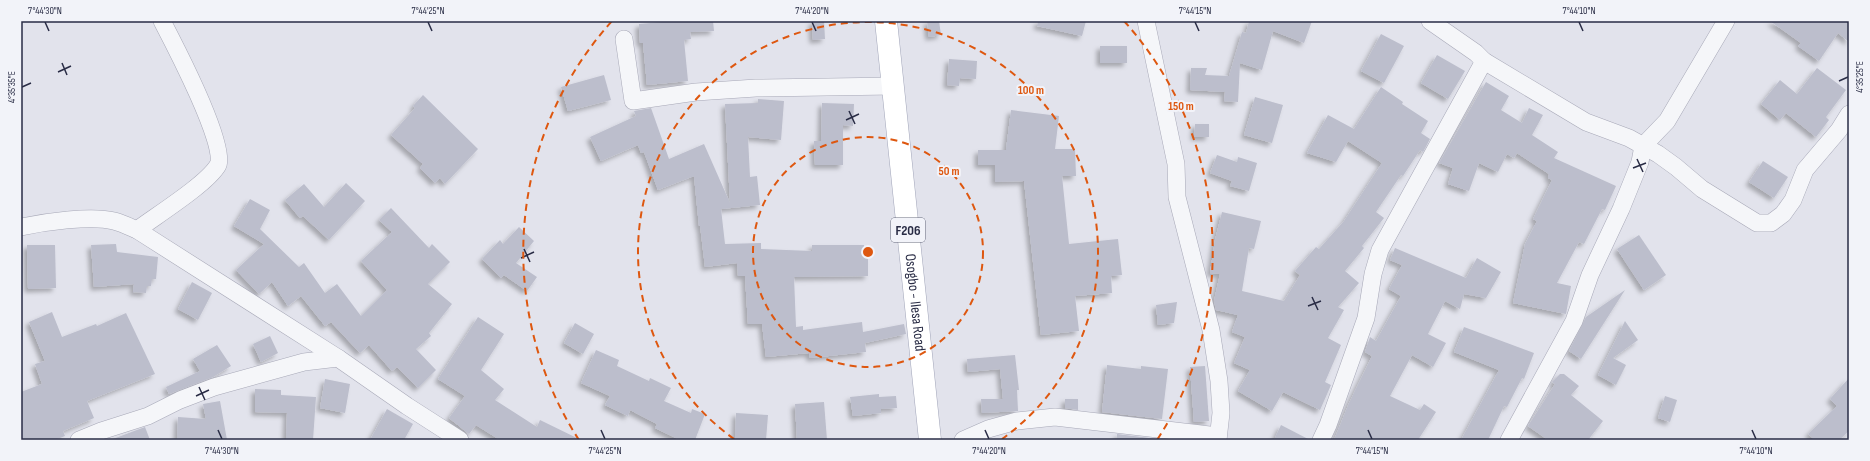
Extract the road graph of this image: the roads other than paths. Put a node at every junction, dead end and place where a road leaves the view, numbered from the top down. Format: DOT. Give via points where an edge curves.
graph roads {
  1 [pos="162,21"];
  2 [pos="886,21"];
  3 [pos="1146,21"];
  4 [pos="1430,21"];
  5 [pos="1726,21"];
  6 [pos="624,40"];
  7 [pos="1484,61"];
  8 [pos="893,86"];
  9 [pos="1849,114"];
  10 [pos="1643,146"];
  11 [pos="21,227"];
  12 [pos="137,230"];
  13 [pos="338,358"];
  14 [pos="1218,438"];
  15 [pos="79,440"];
  16 [pos="460,440"];
  17 [pos="930,440"];
  18 [pos="963,440"];
  19 [pos="1321,440"];
  20 [pos="1509,440"];
  1 -- 12 [label="street" via="212,128 219,147 219,163 208,178"];
  2 -- 8 [label="main road, Osogbo - Ilesa Road / F206"];
  3 -- 14 [label="street" via="1176,164 1177,197 1211,330 1222,413"];
  4 -- 7 [label="street"];
  5 -- 10 [label="street" via="1667,121"];
  6 -- 8 [label="street" via="633,101 696,92 756,88"];
  7 -- 10 [label="street" via="1586,122"];
  7 -- 19 [label="street" via="1380,250 1373,274 1366,318"];
  8 -- 17 [label="main road, Osogbo - Ilesa Road / F206"];
  9 -- 10 [label="street" via="1839,130 1805,170 1794,200 1783,214 1771,223 1757,223 1702,189 1676,166"];
  10 -- 20 [label="street" via="1640,162 1590,275 1574,321"];
  11 -- 12 [label="street" via="39,223 96,219 114,221"];
  12 -- 13 [label="street"];
  13 -- 15 [label="street" via="304,362 214,387 148,416 101,430"];
  13 -- 16 [label="street"];
  14 -- 18 [label="street" via="1055,417 1017,421 988,428"];
}
